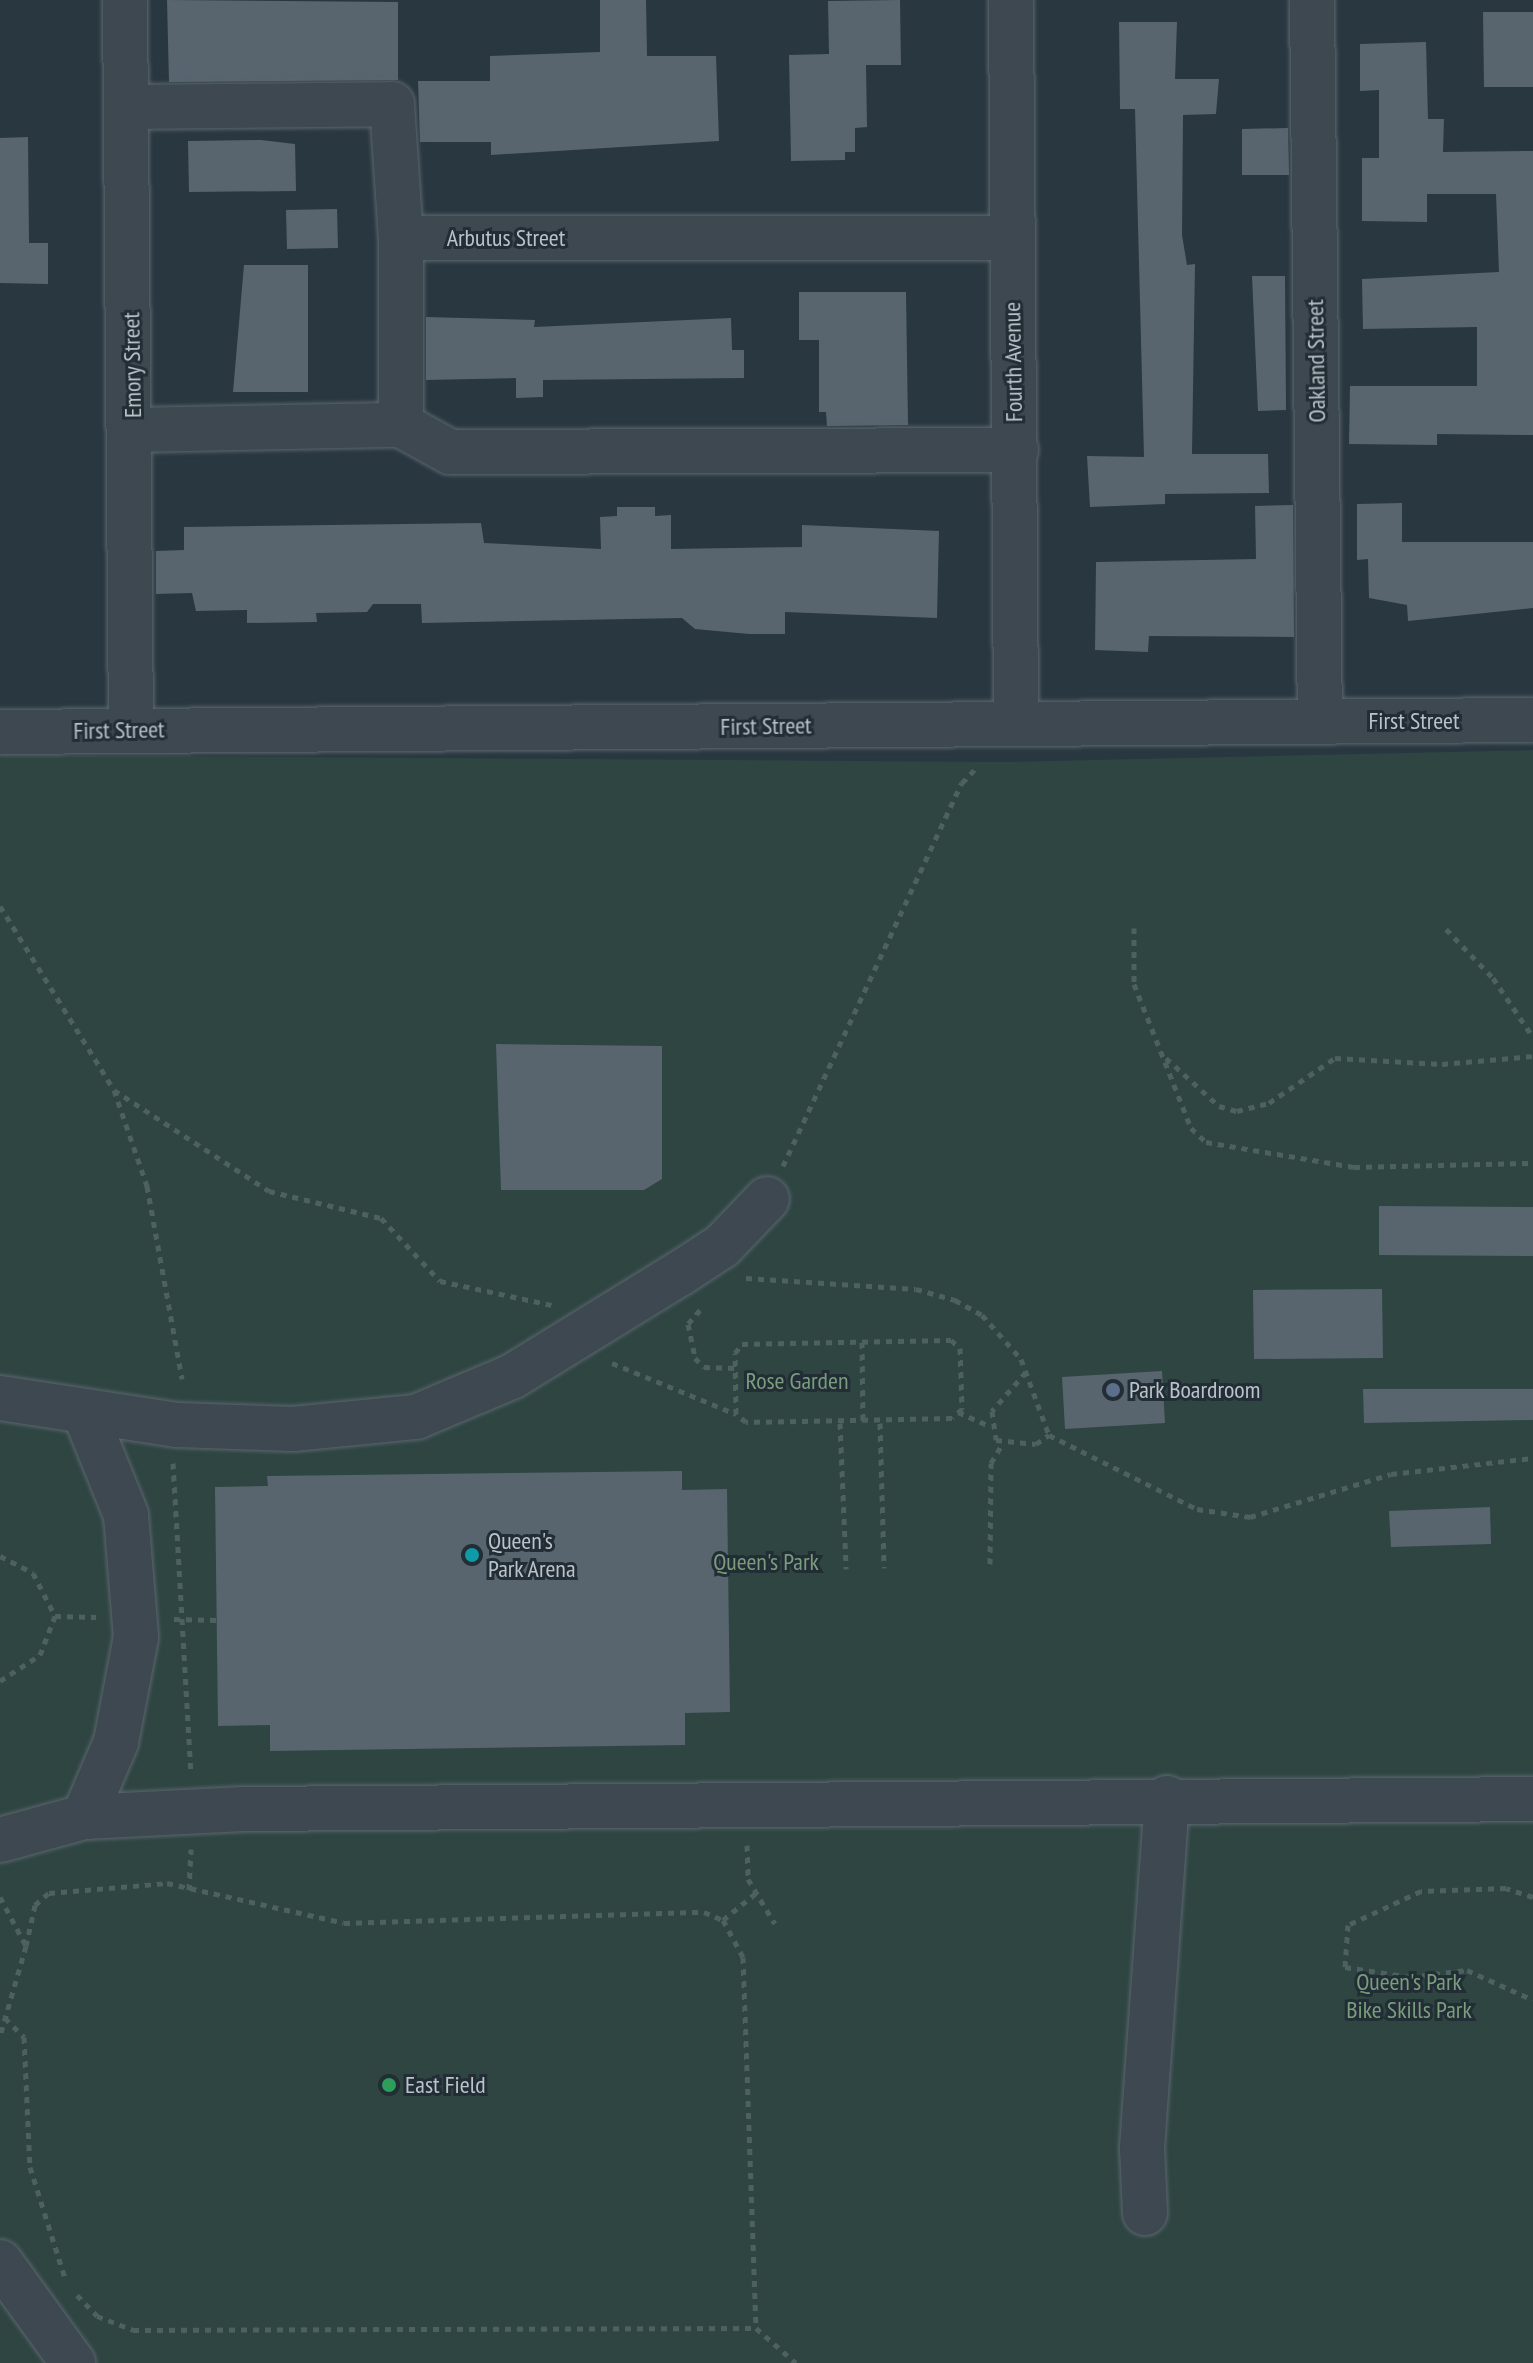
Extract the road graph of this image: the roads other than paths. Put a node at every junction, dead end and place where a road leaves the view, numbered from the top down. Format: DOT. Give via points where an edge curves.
graph roads {
  1 [pos="125,0"];
  2 [pos="1011,0"];
  3 [pos="1312,0"];
  4 [pos="127,107"];
  5 [pos="401,238"];
  6 [pos="1010,238"];
  7 [pos="401,425"];
  8 [pos="133,430"];
  9 [pos="1016,450"];
  10 [pos="1533,720"];
  11 [pos="1320,722"];
  12 [pos="1016,723"];
  13 [pos="131,729"];
  14 [pos="0,732"];
  15 [pos="767,1199"];
  16 [pos="0,1398"];
  17 [pos="84,1411"];
  18 [pos="1167,1798"];
  19 [pos="1533,1799"];
  20 [pos="84,1817"];
  21 [pos="0,1840"];
  22 [pos="1145,2213"];
  23 [pos="0,2262"];
  24 [pos="73,2363"];
  1 -- 4 [label="street, Emory Street"];
  2 -- 6 [label="street, Fourth Avenue"];
  3 -- 11 [label="street, Oakland Street"];
  4 -- 5 [label="street" via="392,104"];
  4 -- 8 [label="street, Emory Street"];
  5 -- 6 [label="street, Arbutus Street"];
  5 -- 7 [label="street"];
  6 -- 9 [label="street, Fourth Avenue"];
  7 -- 8 [label="street"];
  7 -- 9 [label="street" via="450,452"];
  8 -- 13 [label="street, Emory Street"];
  9 -- 12 [label="street, Fourth Avenue"];
  10 -- 11 [label="street, First Street"];
  11 -- 12 [label="street, First Street"];
  12 -- 13 [label="street, First Street"];
  13 -- 14 [label="street, First Street"];
  15 -- 17 [label="street" via="722,1246 513,1376 416,1417 293,1429 177,1425"];
  16 -- 17 [label="street"];
  17 -- 20 [label="street" via="126,1515 136,1637 116,1742"];
  18 -- 19 [label="street"];
  18 -- 20 [label="street"];
  18 -- 22 [label="street" via="1142,2148"];
  20 -- 21 [label="street"];
  23 -- 24 [label="street"];
}
